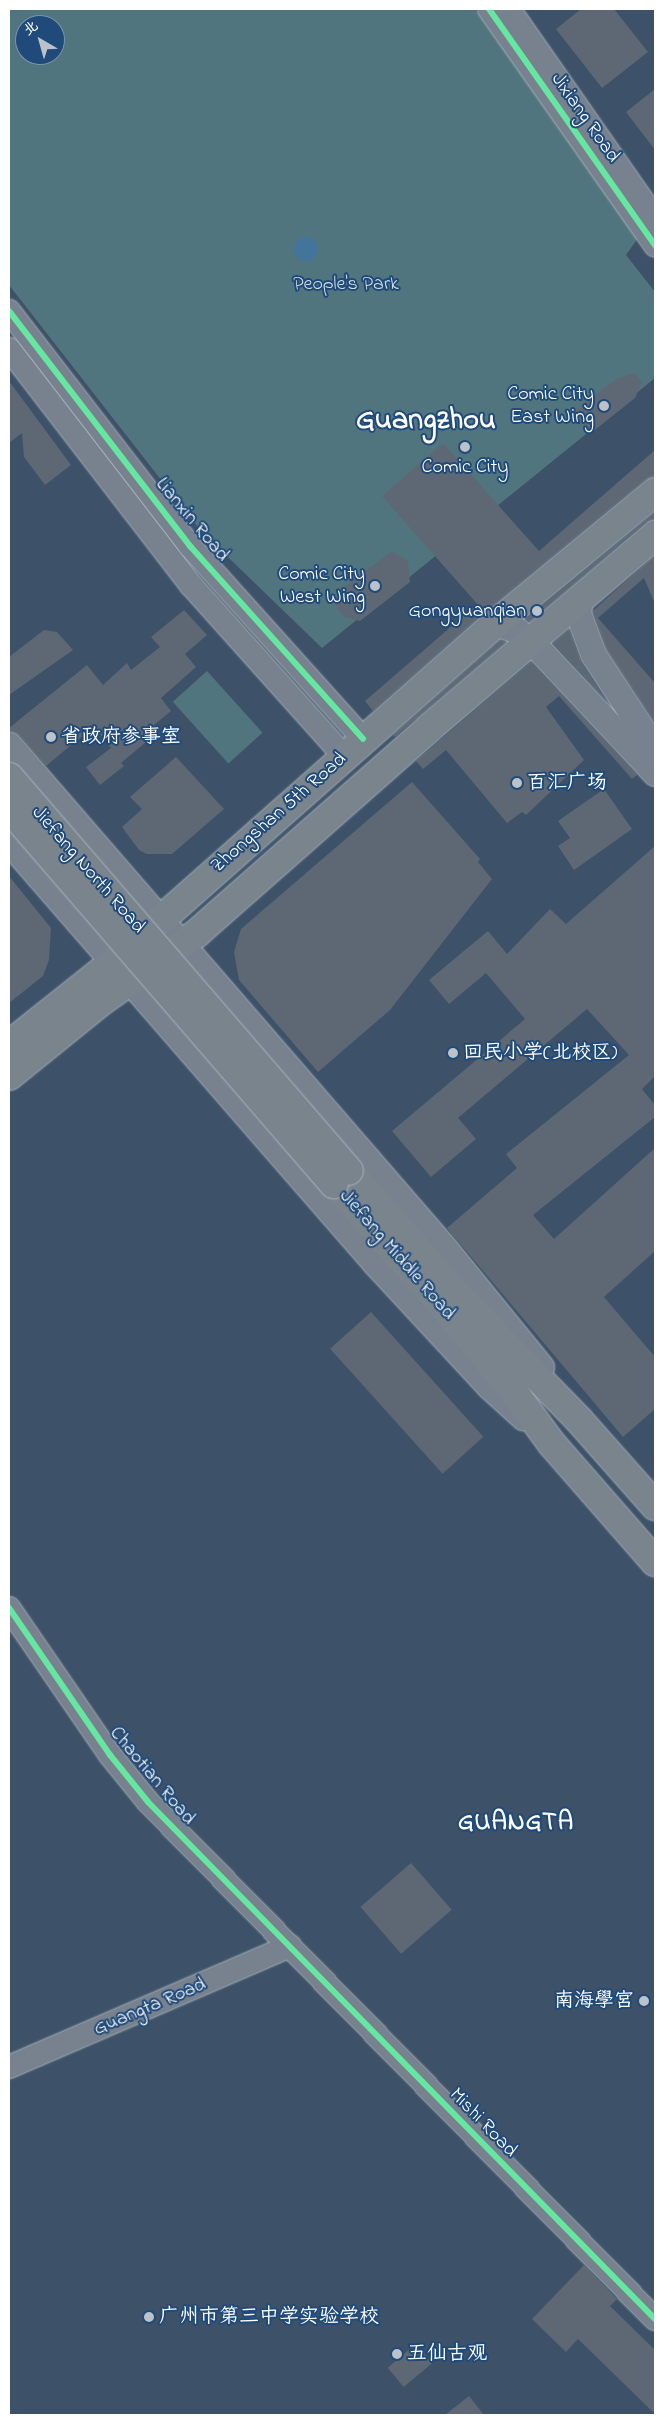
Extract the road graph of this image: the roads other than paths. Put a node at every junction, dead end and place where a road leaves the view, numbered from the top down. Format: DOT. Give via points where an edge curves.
graph roads {
  1 [pos="489,9"];
  2 [pos="509,9"];
  3 [pos="655,218"];
  4 [pos="655,245"];
  5 [pos="9,312"];
  6 [pos="9,349"];
  7 [pos="655,492"];
  8 [pos="655,535"];
  9 [pos="580,599"];
  10 [pos="496,623"];
  11 [pos="531,641"];
  12 [pos="9,745"];
  13 [pos="354,747"];
  14 [pos="655,749"];
  15 [pos="655,773"];
  16 [pos="9,777"];
  17 [pos="9,808"];
  18 [pos="9,842"];
  19 [pos="181,945"];
  20 [pos="136,951"];
  21 [pos="9,1045"];
  22 [pos="9,1076"];
  23 [pos="342,1178"];
  24 [pos="579,1420"];
  25 [pos="552,1444"];
  26 [pos="655,1506"];
  27 [pos="655,1562"];
  28 [pos="9,1608"];
  29 [pos="290,1946"];
  30 [pos="9,2067"];
  31 [pos="655,2319"];
  1 -- 4 [label="street, Jixiang Road"];
  2 -- 3 [label="street, Jixiang Road"];
  5 -- 13 [label="street, Lianxin Road" via="184,538"];
  6 -- 13 [label="street, Lianxin Road" via="191,585"];
  7 -- 10 [label="main road, Zhongshan 5th Road"];
  8 -- 9 [label="main road, Zhongshan 5th Road"];
  9 -- 11 [label="main road, Zhongshan 5th Road"];
  9 -- 14 [label="main road" via="578,613 593,654"];
  10 -- 11 [label="main road" via="518,631"];
  10 -- 13 [label="main road, Zhongshan 5th Road"];
  11 -- 15 [label="main road"];
  11 -- 19 [label="main road, Zhongshan 5th Road"];
  12 -- 20 [label="main road"];
  13 -- 20 [label="main road, Zhongshan 5th Road"];
  16 -- 20 [label="main road, Jiefang North Road, bridge"];
  17 -- 20 [label="main road, Jiefang North Road, bridge"];
  18 -- 20 [label="main road"];
  19 -- 20 [label="main road, Zhongshan 5th Road"];
  19 -- 20 [label="main road"];
  19 -- 24 [label="main road" via="442,1245 529,1351"];
  20 -- 21 [label="main road"];
  20 -- 22 [label="main road"];
  20 -- 23 [label="main road, Jiefang Middle Road, bridge"];
  20 -- 25 [label="main road" via="375,1263 490,1387"];
  23 -- 24 [label="main road, Jiefang Middle Road"];
  23 -- 25 [label="main road, Jiefang Middle Road"];
  24 -- 26 [label="main road, Jiefang Middle Road"];
  25 -- 27 [label="main road, Jiefang Middle Road"];
  28 -- 29 [label="street, Chaotian Road" via="110,1755 148,1802"];
  29 -- 30 [label="street, Guangta Road"];
  29 -- 31 [label="street, Mishi Road"];
}
